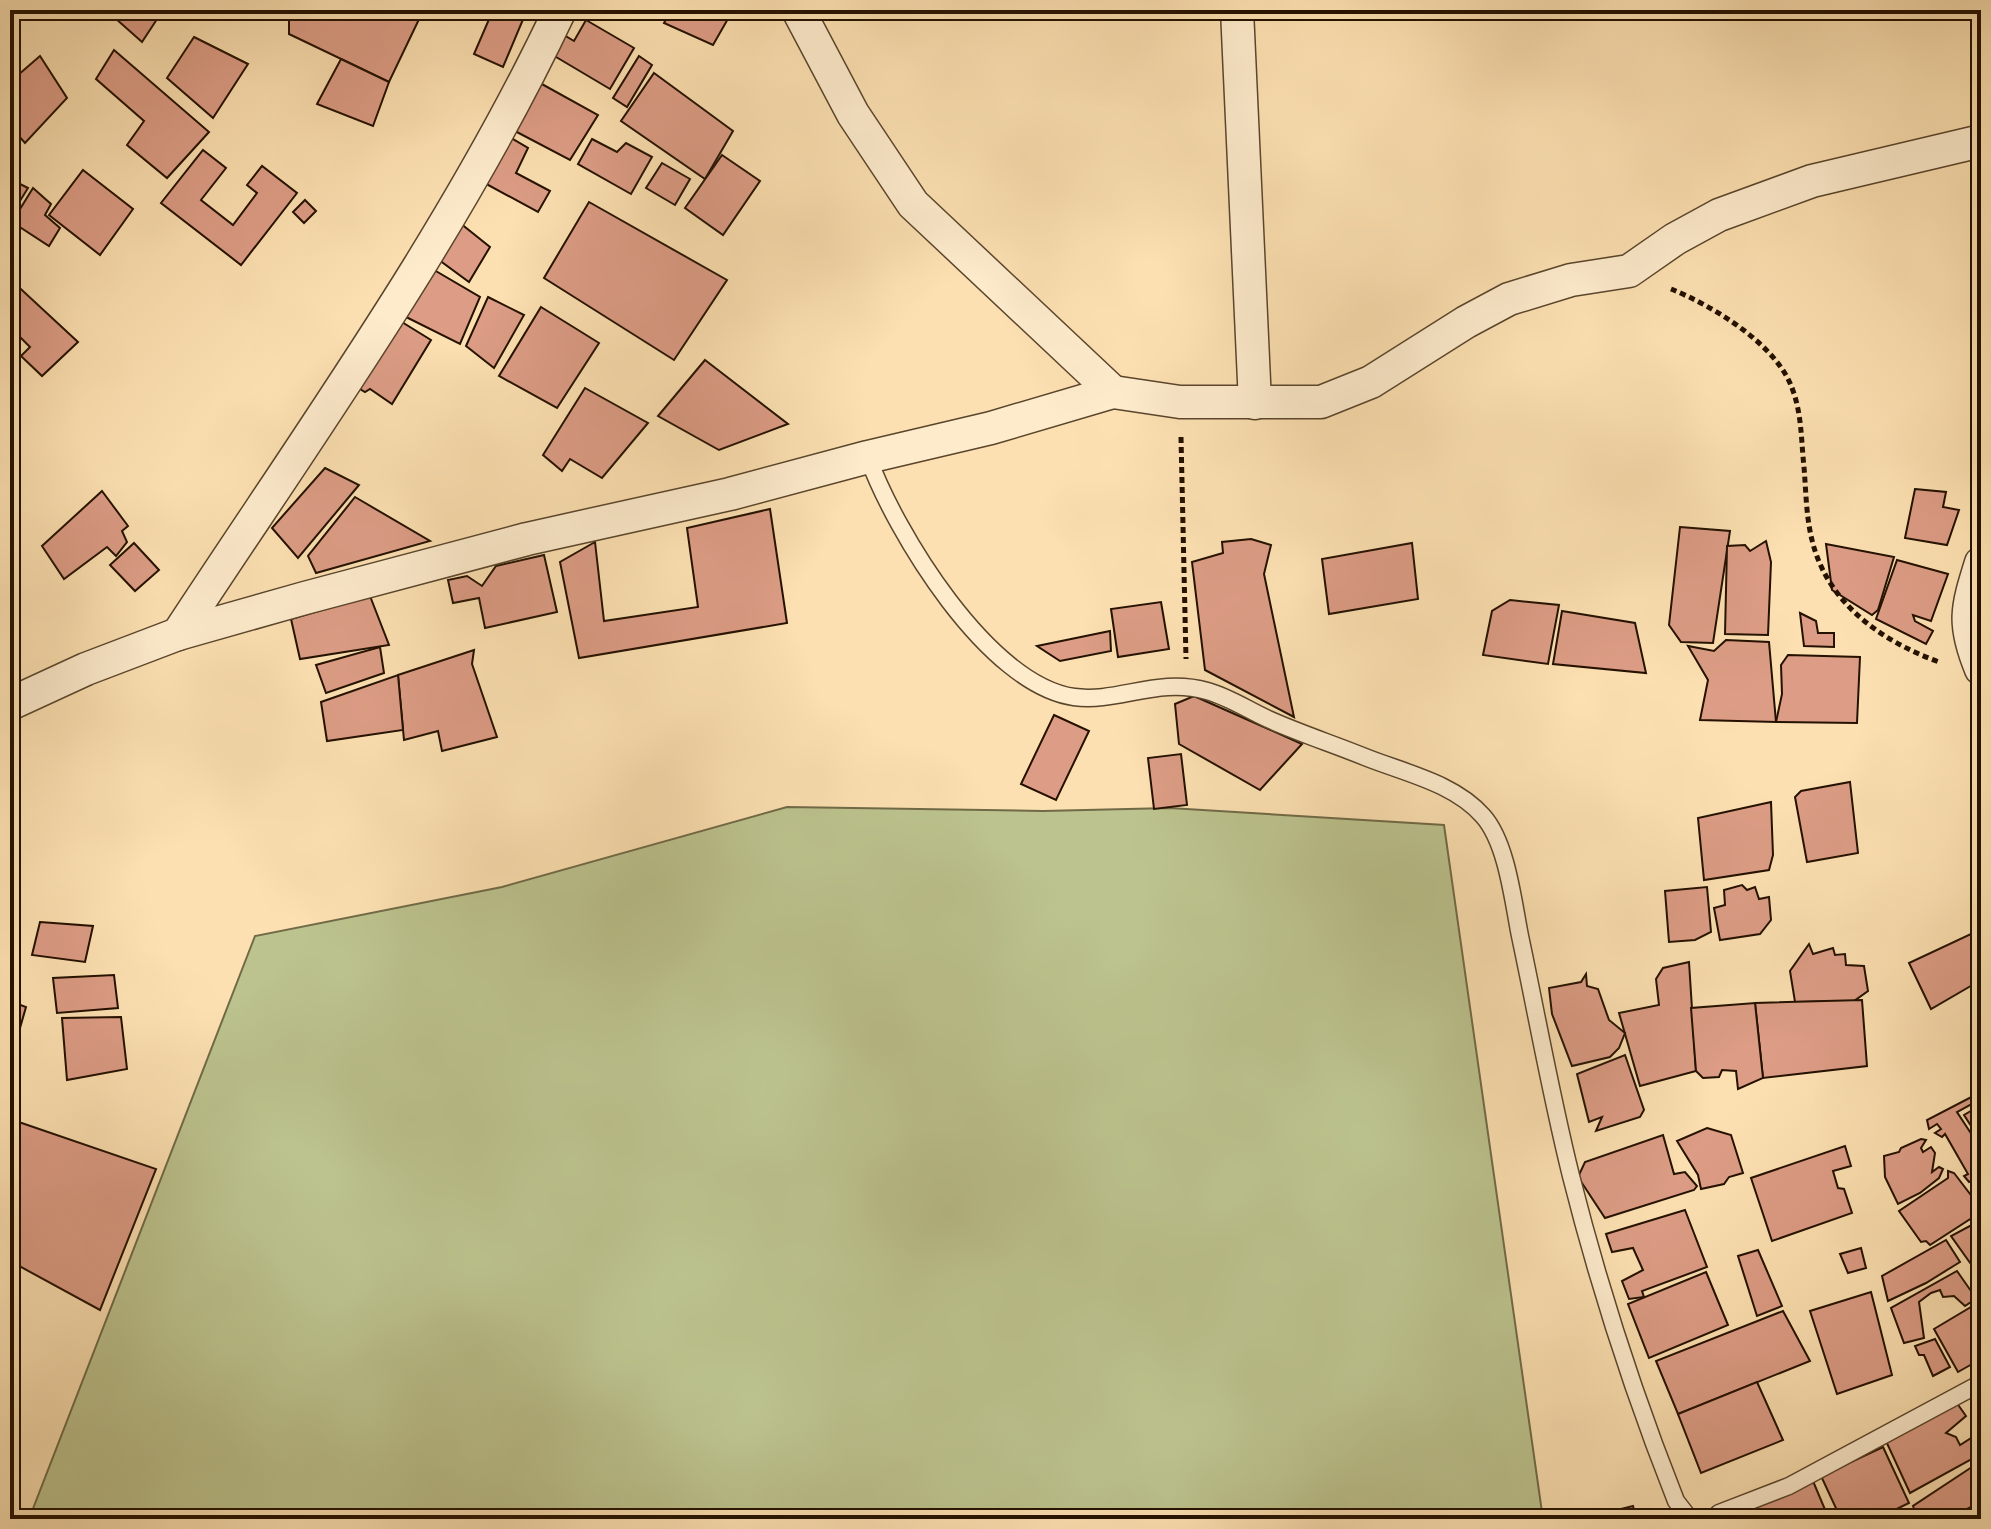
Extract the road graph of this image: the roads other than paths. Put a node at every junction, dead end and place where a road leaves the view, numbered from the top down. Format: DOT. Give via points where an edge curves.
graph roads {
  1 [pos="560,10"];
  2 [pos="798,10"];
  3 [pos="1237,10"];
  4 [pos="1981,141"];
  5 [pos="1113,392"];
  6 [pos="1255,403"];
  7 [pos="868,457"];
  8 [pos="1981,563"];
  9 [pos="178,634"];
  10 [pos="1967,668"];
  11 [pos="10,704"];
  12 [pos="1981,1383"];
  13 [pos="1690,1519"];
  14 [pos="1713,1519"];
  1 -- 9 [label="street" via="446,223"];
  2 -- 5 [label="street" via="853,114 913,204"];
  3 -- 6 [label="street"];
  4 -- 6 [label="street" via="1767,196 1719,215 1629,271 1571,280 1509,299 1371,382 1321,402"];
  5 -- 6 [label="street" via="1180,402"];
  5 -- 7 [label="street"];
  7 -- 9 [label="street" via="527,539"];
  7 -- 13 [label="lane" via="895,520 928,569 998,657 1029,679 1075,697 1166,686 1206,691 1451,789 1486,819 1509,881 1571,1179 1616,1337 1676,1501"];
  8 -- 10 [label="street" via="1968,601"];
  9 -- 11 [label="street"];
  12 -- 14 [label="lane" via="1789,1486"];
}
